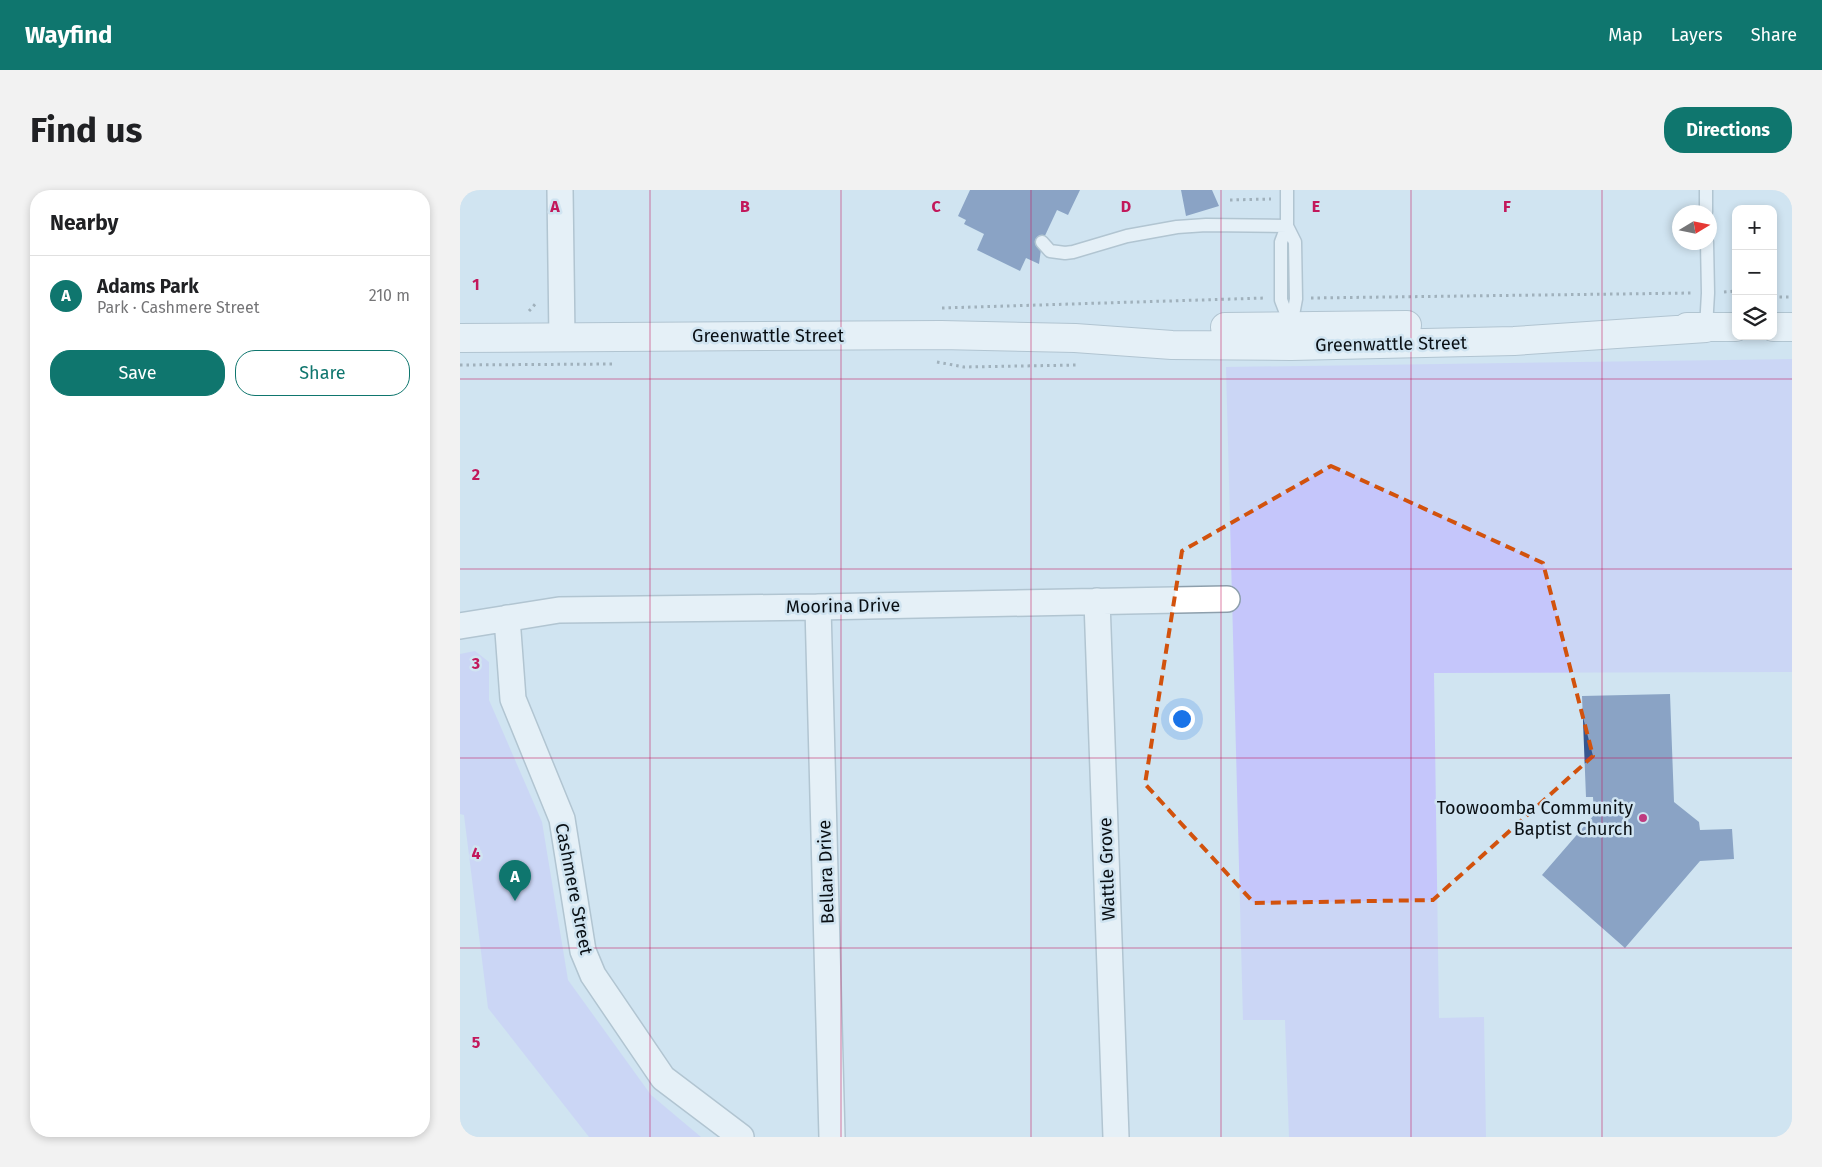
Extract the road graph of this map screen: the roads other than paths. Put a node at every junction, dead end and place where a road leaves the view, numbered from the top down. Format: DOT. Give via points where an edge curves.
graph roads {
  1 [pos="560,190"];
  2 [pos="1287,190"];
  3 [pos="1706,190"];
  4 [pos="1706,205"];
  5 [pos="1287,226"];
  6 [pos="1042,242"];
  7 [pos="1707,250"];
  8 [pos="1732,327"];
  9 [pos="1777,327"];
  10 [pos="1792,327"];
  11 [pos="1706,328"];
  12 [pos="1291,336"];
  13 [pos="460,338"];
  14 [pos="562,338"];
  15 [pos="1227,599"];
  16 [pos="1097,601"];
  17 [pos="818,607"];
  18 [pos="507,618"];
  19 [pos="460,626"];
  20 [pos="741,1137"];
  21 [pos="832,1137"];
  22 [pos="1116,1137"];
  1 -- 14 [label="street"];
  2 -- 5 [label="lane"];
  3 -- 4 [label="lane"];
  5 -- 6 [label="lane" via="1177,227 1127,236 1065,253 1050,251"];
  5 -- 12 [label="lane" via="1281,242 1282,300"];
  7 -- 11 [label="lane"];
  8 -- 11 [label="street, Greenwattle Street"];
  9 -- 10 [label="street"];
  11 -- 12 [label="street, Greenwattle Street" via="1515,324"];
  12 -- 14 [label="street, Greenwattle Street" via="1172,328 1075,338 941,335"];
  13 -- 14 [label="street, Greenwattle Street"];
  15 -- 16 [label="street, Moorina Drive"];
  16 -- 17 [label="street, Moorina Drive"];
  16 -- 22 [label="street, Wattle Grove"];
  17 -- 18 [label="street, Moorina Drive" via="559,610"];
  17 -- 21 [label="street, Bellara Drive"];
  18 -- 19 [label="street, Moorina Drive"];
  18 -- 20 [label="street, Cashmere Street" via="513,699 562,819 583,950 592,975 663,1078"];
}
